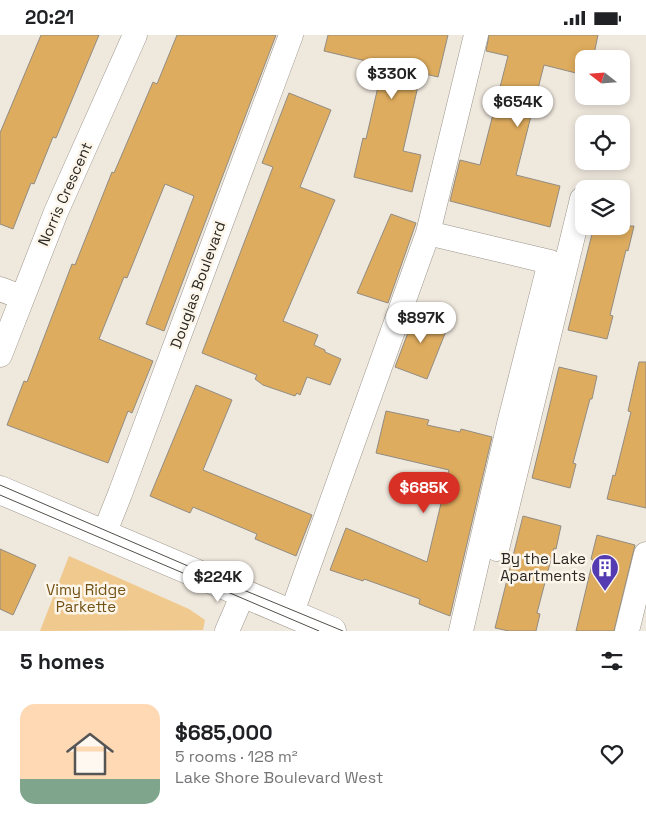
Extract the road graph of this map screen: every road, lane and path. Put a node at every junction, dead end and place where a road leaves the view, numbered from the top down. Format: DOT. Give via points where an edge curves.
graph roads {
  1 [pos="135,35"];
  2 [pos="292,35"];
  3 [pos="476,35"];
  4 [pos="575,228"];
  5 [pos="428,233"];
  6 [pos="11,293"];
  7 [pos="0,355"];
  8 [pos="0,490"];
  9 [pos="104,535"];
  10 [pos="646,554"];
  11 [pos="243,595"];
  12 [pos="291,615"];
  13 [pos="227,631"];
  14 [pos="332,631"];
  15 [pos="461,631"];
  16 [pos="477,631"];
  17 [pos="627,631"];
  1 -- 6 [label="street, Norris Crescent" via="56,211"];
  2 -- 9 [label="street, Douglas Boulevard"];
  3 -- 5 [label="street"];
  4 -- 16 [label="street"];
  5 -- 12 [label="street"];
  5 -- 15 [label="street" via="550,262"];
  6 -- 7 [label="street, Norris Crescent"];
  8 -- 9 [label="main road"];
  9 -- 11 [label="main road"];
  10 -- 17 [label="street"];
  11 -- 12 [label="main road"];
  11 -- 13 [label="street"];
  12 -- 14 [label="main road"];
}
